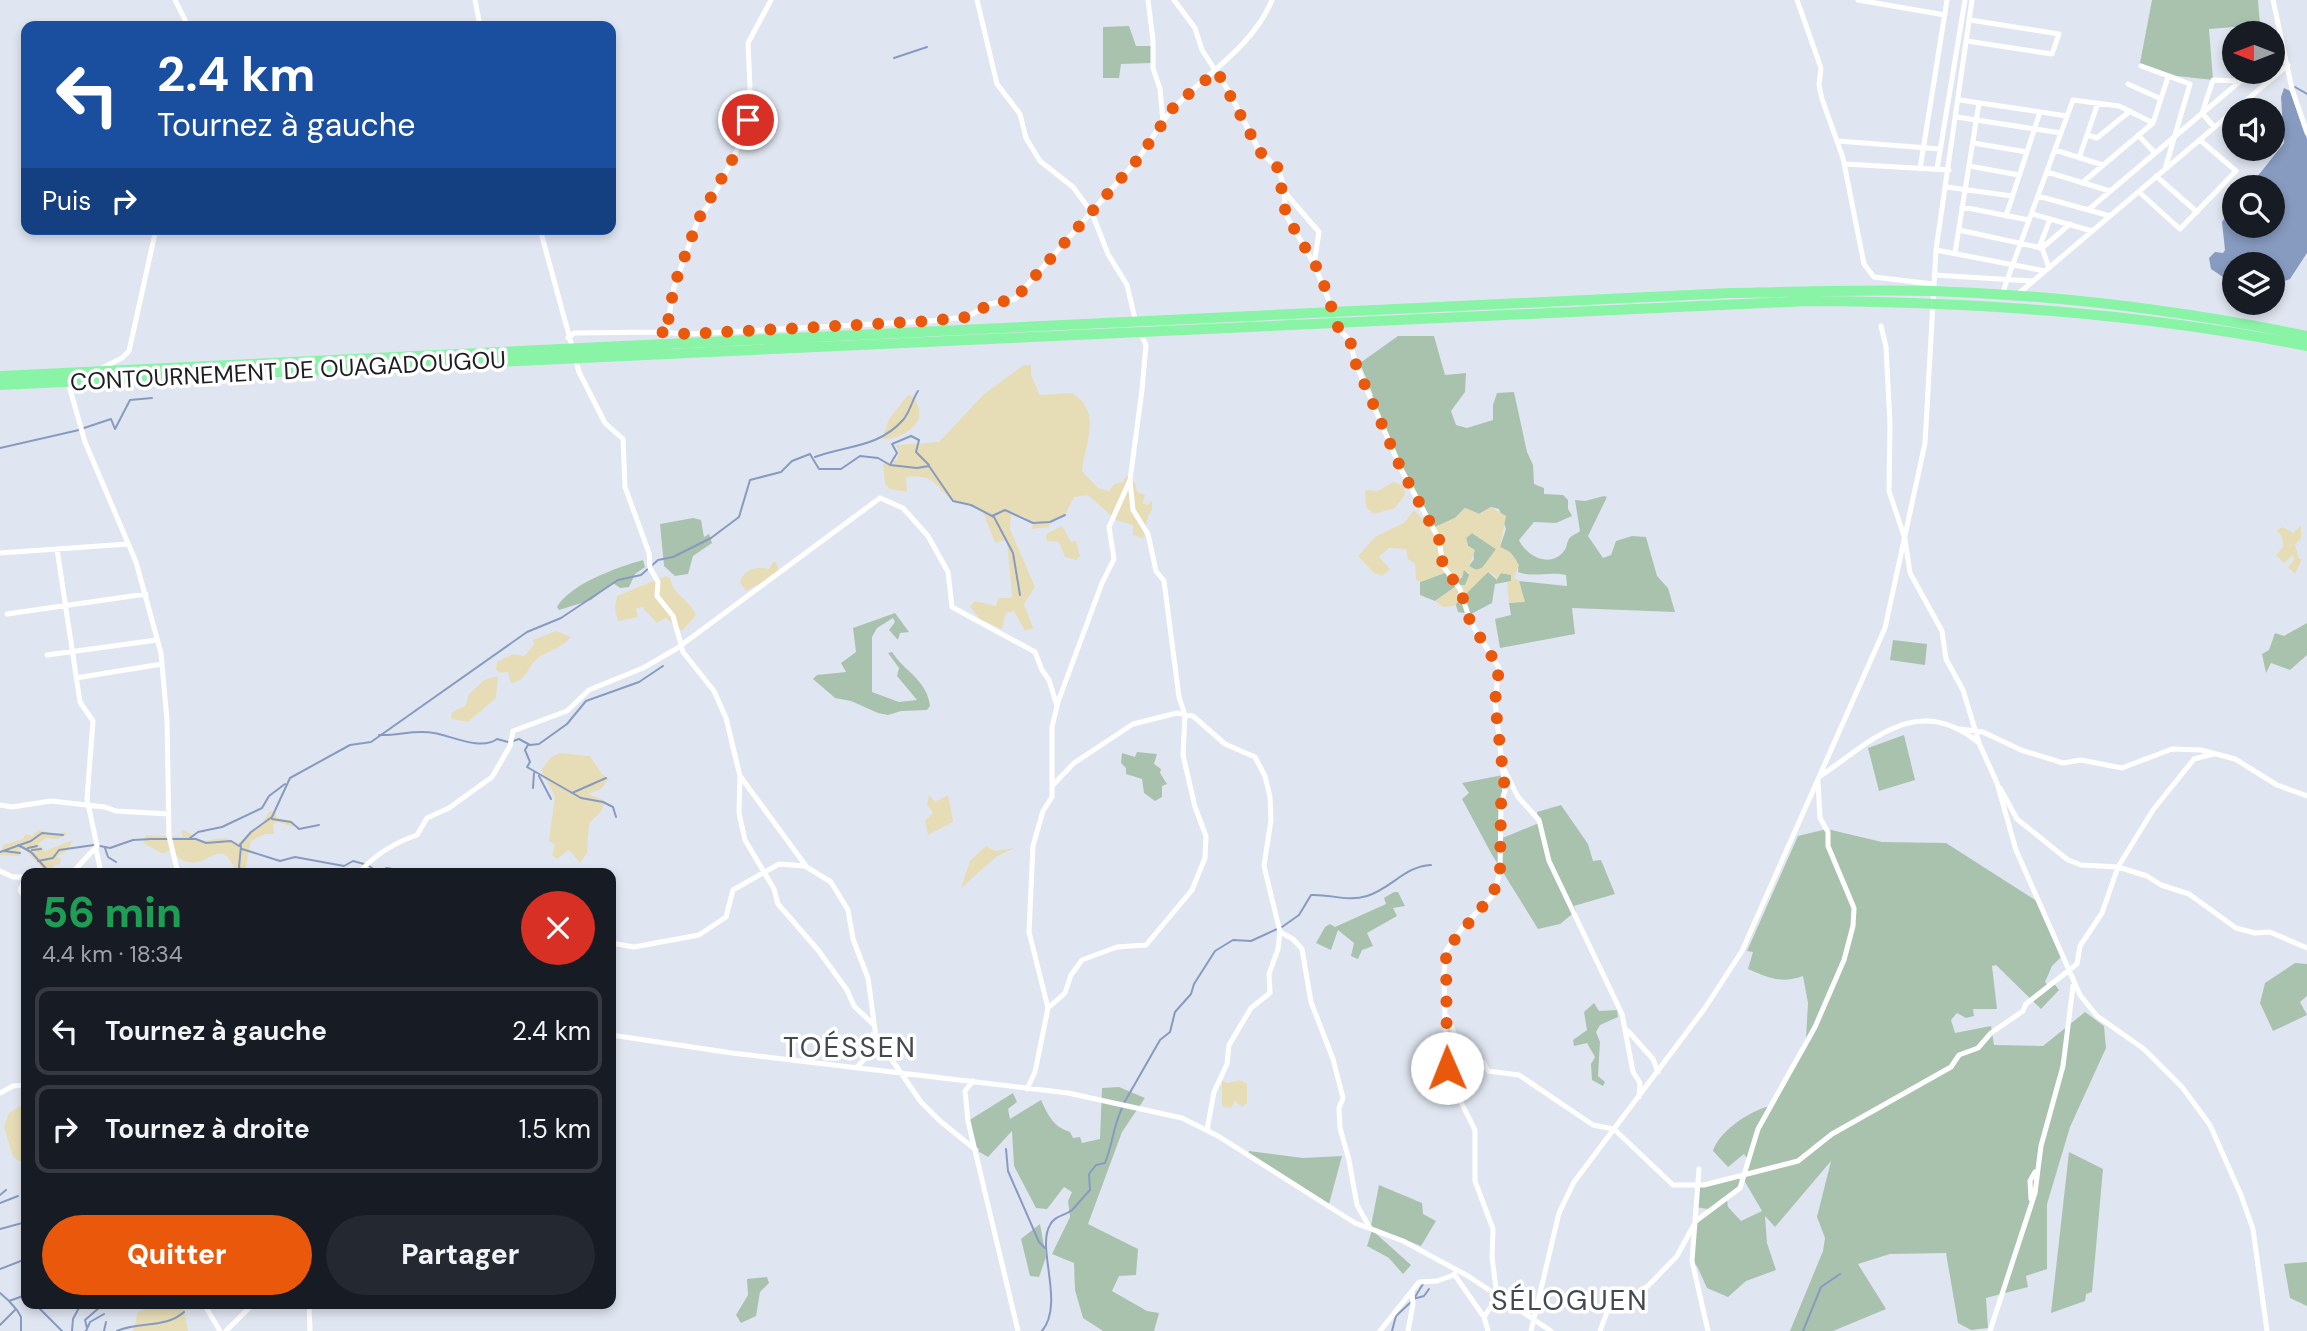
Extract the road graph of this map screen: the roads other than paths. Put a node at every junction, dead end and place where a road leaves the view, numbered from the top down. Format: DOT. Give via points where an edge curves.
graph roads {
  1 [pos="175,0"];
  2 [pos="475,0"];
  3 [pos="771,0"];
  4 [pos="976,0"];
  5 [pos="1148,0"];
  6 [pos="1174,0"];
  7 [pos="1272,0"];
  8 [pos="1797,0"];
  9 [pos="1858,0"];
  10 [pos="1947,0"];
  11 [pos="1965,0"];
  12 [pos="1972,0"];
  13 [pos="2273,0"];
  14 [pos="1879,2"];
  15 [pos="1901,4"];
  16 [pos="1945,15"];
  17 [pos="1970,20"];
  18 [pos="186,21"];
  19 [pos="479,21"];
  20 [pos="1967,41"];
  21 [pos="1937,63"];
  22 [pos="1954,65"];
  23 [pos="2288,65"];
  24 [pos="2141,66"];
  25 [pos="1217,71"];
  26 [pos="2168,77"];
  27 [pos="1934,79"];
  28 [pos="1952,80"];
  29 [pos="2222,80"];
  30 [pos="2128,84"];
  31 [pos="2236,84"];
  32 [pos="2161,99"];
  33 [pos="1960,100"];
  34 [pos="1979,103"];
  35 [pos="2098,103"];
  36 [pos="1929,110"];
  37 [pos="2130,111"];
  38 [pos="2040,112"];
  39 [pos="1946,113"];
  40 [pos="2202,113"];
  41 [pos="2067,116"];
  42 [pos="1957,117"];
  43 [pos="1976,120"];
  44 [pos="1163,121"];
  45 [pos="2153,122"];
  46 [pos="2214,127"];
  47 [pos="2035,129"];
  48 [pos="2061,133"];
  49 [pos="2307,133"];
  50 [pos="2087,135"];
  51 [pos="2138,135"];
  52 [pos="2175,136"];
  53 [pos="2200,140"];
  54 [pos="1838,141"];
  55 [pos="1973,143"];
  56 [pos="1923,148"];
  57 [pos="1940,149"];
  58 [pos="2054,150"];
  59 [pos="2027,152"];
  60 [pos="2155,153"];
  61 [pos="2080,158"];
  62 [pos="1845,164"];
  63 [pos="2103,164"];
  64 [pos="1969,166"];
  65 [pos="1920,169"];
  66 [pos="2165,169"];
  67 [pos="1937,170"];
  68 [pos="1949,170"];
  69 [pos="2047,172"];
  70 [pos="2019,175"];
  71 [pos="2157,176"];
  72 [pos="2082,183"];
  73 [pos="1946,187"];
  74 [pos="1284,190"];
  75 [pos="1965,190"];
  76 [pos="2110,191"];
  77 [pos="2139,192"];
  78 [pos="2038,196"];
  79 [pos="2012,197"];
  80 [pos="1962,207"];
  81 [pos="2088,210"];
  82 [pos="1091,211"];
  83 [pos="2197,212"];
  84 [pos="2006,216"];
  85 [pos="2110,216"];
  86 [pos="2030,217"];
  87 [pos="2050,219"];
  88 [pos="2070,225"];
  89 [pos="1959,230"];
  90 [pos="2092,231"];
  91 [pos="155,235"];
  92 [pos="542,235"];
  93 [pos="2021,244"];
  94 [pos="2041,248"];
  95 [pos="1936,250"];
  96 [pos="1955,253"];
  97 [pos="2014,263"];
  98 [pos="1314,264"];
  99 [pos="2047,269"];
  100 [pos="1934,275"];
  101 [pos="2008,279"];
  102 [pos="2033,281"];
  103 [pos="1933,292"];
  104 [pos="2002,295"];
  105 [pos="2015,296"];
  106 [pos="1336,318"];
  107 [pos="1881,326"];
  108 [pos="1138,327"];
  109 [pos="659,332"];
  110 [pos="2307,336"];
  111 [pos="2307,346"];
  112 [pos="572,348"];
  113 [pos="96,371"];
  114 [pos="0,376"];
  115 [pos="68,382"];
  116 [pos="0,385"];
  117 [pos="1130,480"];
  118 [pos="1905,539"];
  119 [pos="128,544"];
  120 [pos="57,549"];
  121 [pos="0,553"];
  122 [pos="146,594"];
  123 [pos="65,606"];
  124 [pos="8,614"];
  125 [pos="157,640"];
  126 [pos="681,645"];
  127 [pos="72,652"];
  128 [pos="47,655"];
  129 [pos="162,664"];
  130 [pos="76,678"];
  131 [pos="1057,707"];
  132 [pos="1185,715"];
  133 [pos="1960,729"];
  134 [pos="1976,730"];
  135 [pos="1979,743"];
  136 [pos="2213,754"];
  137 [pos="1502,766"];
  138 [pos="740,776"];
  139 [pos="1818,778"];
  140 [pos="1997,783"];
  141 [pos="1052,786"];
  142 [pos="2307,796"];
  143 [pos="0,805"];
  144 [pos="90,807"];
  145 [pos="169,814"];
  146 [pos="96,849"];
  147 [pos="806,866"];
  148 [pos="2118,867"];
  149 [pos="77,868"];
  150 [pos="100,868"];
  151 [pos="177,868"];
  152 [pos="364,868"];
  153 [pos="0,871"];
  154 [pos="763,872"];
  155 [pos="13,877"];
  156 [pos="21,877"];
  157 [pos="20,890"];
  158 [pos="1280,932"];
  159 [pos="616,944"];
  160 [pos="2307,948"];
  161 [pos="2066,970"];
  162 [pos="2073,983"];
  163 [pos="1048,1008"];
  164 [pos="1447,1017"];
  165 [pos="873,1026"];
  166 [pos="1626,1028"];
  167 [pos="616,1036"];
  168 [pos="857,1067"];
  169 [pos="1658,1072"];
  170 [pos="902,1074"];
  171 [pos="973,1081"];
  172 [pos="21,1085"];
  173 [pos="1027,1089"];
  174 [pos="0,1093"];
  175 [pos="1639,1097"];
  176 [pos="1614,1129"];
  177 [pos="1207,1130"];
  178 [pos="976,1150"];
  179 [pos="1699,1169"];
  180 [pos="1745,1172"];
  181 [pos="1697,1186"];
  182 [pos="1694,1223"];
  183 [pos="1370,1228"];
  184 [pos="1446,1264"];
  185 [pos="1454,1275"];
  186 [pos="1413,1290"];
  187 [pos="1497,1294"];
  188 [pos="207,1309"];
  189 [pos="248,1309"];
  190 [pos="309,1309"];
  191 [pos="1484,1317"];
  192 [pos="1534,1320"];
  193 [pos="220,1331"];
  194 [pos="226,1331"];
  195 [pos="310,1331"];
  196 [pos="1018,1331"];
  197 [pos="1380,1331"];
  198 [pos="1408,1331"];
  199 [pos="1488,1331"];
  200 [pos="1531,1331"];
  201 [pos="1551,1331"];
  202 [pos="1600,1331"];
  203 [pos="1708,1331"];
  204 [pos="1990,1331"];
  205 [pos="2267,1331"];
  1 -- 18 [label="street"];
  2 -- 19 [label="street"];
  3 -- 109 [label="street" via="748,43 746,132 698,220 674,286 667,328"];
  4 -- 82 [label="street" via="997,84 1020,114 1031,147"];
  5 -- 44 [label="street"];
  6 -- 25 [label="street"];
  7 -- 25 [label="street" via="1247,39"];
  8 -- 54 [label="street" via="1821,68 1819,85 1828,122"];
  9 -- 14 [label="street"];
  10 -- 16 [label="street"];
  11 -- 22 [label="street"];
  12 -- 17 [label="street"];
  13 -- 23 [label="street"];
  14 -- 15 [label="street"];
  15 -- 16 [label="street"];
  16 -- 21 [label="street"];
  17 -- 20 [label="street"];
  17 -- 20 [label="street" via="2059,34 2052,54"];
  20 -- 33 [label="street"];
  21 -- 22 [label="street"];
  21 -- 27 [label="street"];
  22 -- 28 [label="street"];
  23 -- 46 [label="street"];
  23 -- 49 [label="street"];
  24 -- 26 [label="street"];
  25 -- 44 [label="street" via="1175,105"];
  25 -- 74 [label="street" via="1260,152 1278,168"];
  26 -- 32 [label="street"];
  26 -- 52 [label="street" via="2190,83"];
  27 -- 28 [label="street"];
  27 -- 36 [label="street"];
  28 -- 39 [label="street"];
  29 -- 40 [label="street" via="2213,80"];
  30 -- 32 [label="street"];
  31 -- 40 [label="street"];
  32 -- 45 [label="street"];
  33 -- 34 [label="street"];
  33 -- 42 [label="street"];
  34 -- 38 [label="street"];
  34 -- 43 [label="street"];
  35 -- 37 [label="street"];
  35 -- 41 [label="street" via="2073,100"];
  35 -- 50 [label="street"];
  36 -- 39 [label="street"];
  36 -- 56 [label="street"];
  37 -- 45 [label="street"];
  37 -- 50 [label="street" via="2097,138"];
  38 -- 41 [label="street"];
  38 -- 47 [label="street"];
  39 -- 57 [label="street"];
  40 -- 46 [label="street"];
  40 -- 52 [label="street"];
  41 -- 48 [label="street"];
  42 -- 43 [label="street"];
  42 -- 68 [label="street"];
  43 -- 47 [label="street"];
  43 -- 55 [label="street"];
  44 -- 82 [label="street" via="1139,158"];
  45 -- 51 [label="street"];
  46 -- 53 [label="street"];
  47 -- 48 [label="street"];
  47 -- 59 [label="street"];
  48 -- 58 [label="street"];
  50 -- 61 [label="street"];
  51 -- 60 [label="street"];
  51 -- 63 [label="street"];
  52 -- 60 [label="street"];
  52 -- 66 [label="street"];
  53 -- 66 [label="street"];
  53 -- 83 [label="street" via="2236,171"];
  54 -- 56 [label="street"];
  54 -- 62 [label="street"];
  55 -- 59 [label="street"];
  55 -- 64 [label="street"];
  56 -- 57 [label="street"];
  56 -- 65 [label="street"];
  57 -- 67 [label="street"];
  58 -- 61 [label="street"];
  58 -- 69 [label="street"];
  59 -- 70 [label="street"];
  60 -- 76 [label="street"];
  61 -- 63 [label="street"];
  62 -- 65 [label="street"];
  62 -- 103 [label="street" via="1867,270 1874,277"];
  63 -- 72 [label="street"];
  64 -- 70 [label="street"];
  64 -- 75 [label="street"];
  65 -- 67 [label="street"];
  66 -- 71 [label="street"];
  67 -- 68 [label="street"];
  68 -- 73 [label="street"];
  69 -- 72 [label="street"];
  69 -- 78 [label="street"];
  70 -- 79 [label="street"];
  71 -- 77 [label="street"];
  71 -- 83 [label="street"];
  72 -- 76 [label="street"];
  73 -- 75 [label="street"];
  73 -- 95 [label="street"];
  74 -- 98 [label="street" via="1286,215"];
  74 -- 98 [label="street" via="1319,232"];
  75 -- 79 [label="street"];
  75 -- 80 [label="street"];
  76 -- 81 [label="street"];
  77 -- 83 [label="street" via="2180,229"];
  77 -- 85 [label="street"];
  78 -- 81 [label="street"];
  78 -- 86 [label="street"];
  79 -- 84 [label="street"];
  80 -- 84 [label="street"];
  80 -- 89 [label="street"];
  81 -- 85 [label="street"];
  82 -- 108 [label="street" via="1108,254 1127,285"];
  82 -- 109 [label="street" via="1015,299 990,304 976,314 879,325"];
  84 -- 86 [label="street"];
  85 -- 90 [label="street"];
  86 -- 87 [label="street"];
  86 -- 93 [label="street"];
  87 -- 88 [label="street"];
  87 -- 94 [label="street"];
  88 -- 90 [label="street"];
  88 -- 94 [label="street"];
  89 -- 93 [label="street"];
  89 -- 96 [label="street"];
  90 -- 99 [label="street"];
  91 -- 113 [label="street" via="128,351"];
  92 -- 112 [label="street"];
  93 -- 94 [label="street"];
  93 -- 97 [label="street"];
  94 -- 99 [label="street"];
  95 -- 96 [label="street"];
  95 -- 100 [label="street"];
  96 -- 97 [label="street"];
  97 -- 99 [label="street"];
  97 -- 101 [label="street"];
  98 -- 106 [label="street"];
  99 -- 102 [label="street"];
  100 -- 101 [label="street"];
  100 -- 103 [label="street"];
  101 -- 102 [label="street"];
  101 -- 104 [label="street"];
  102 -- 105 [label="street"];
  103 -- 104 [label="highway"];
  103 -- 106 [label="highway"];
  103 -- 111 [label="highway" via="2127,316"];
  103 -- 118 [label="street" via="1925,443"];
  104 -- 105 [label="highway"];
  105 -- 110 [label="highway" via="2180,314"];
  106 -- 108 [label="highway"];
  106 -- 137 [label="street" via="1339,330 1350,340 1401,469 1439,539 1443,566 1460,589 1470,621 1499,668 1495,702"];
  107 -- 118 [label="street" via="1890,424 1889,491"];
  108 -- 112 [label="highway"];
  108 -- 117 [label="street" via="1146,345"];
  109 -- 112 [label="street" via="573,333"];
  112 -- 113 [label="highway, CONTOURNEMENT DE OUAGADOUGOU"];
  112 -- 115 [label="highway, CONTOURNEMENT DE OUAGADOUGOU"];
  112 -- 126 [label="street" via="601,416 623,439 625,487 658,582 657,596 673,616"];
  113 -- 114 [label="highway, CONTOURNEMENT DE OUAGADOUGOU"];
  115 -- 116 [label="highway, CONTOURNEMENT DE OUAGADOUGOU"];
  115 -- 119 [label="street" via="85,442"];
  117 -- 131 [label="street" via="1109,527 1114,559 1101,583"];
  117 -- 132 [label="street" via="1133,510 1148,534 1156,571 1164,581"];
  118 -- 134 [label="street" via="1912,580 1942,631 1946,659 1960,682"];
  118 -- 139 [label="street" via="1885,628"];
  119 -- 120 [label="street"];
  119 -- 122 [label="street"];
  120 -- 121 [label="street"];
  120 -- 123 [label="street"];
  122 -- 123 [label="street"];
  122 -- 125 [label="street"];
  123 -- 124 [label="street"];
  123 -- 127 [label="street"];
  125 -- 127 [label="street"];
  125 -- 129 [label="street"];
  126 -- 131 [label="street" via="880,498 903,508 928,536 948,572 952,607 1035,652"];
  126 -- 138 [label="street" via="717,696"];
  126 -- 152 [label="street" via="643,668 589,690 567,711 513,731 510,746 487,783 427,817 417,835 401,840"];
  127 -- 128 [label="street"];
  127 -- 130 [label="street"];
  129 -- 130 [label="street"];
  129 -- 145 [label="street"];
  130 -- 144 [label="street" via="80,702 93,721"];
  131 -- 141 [label="street" via="1052,727"];
  132 -- 141 [label="street" via="1133,724 1073,763"];
  132 -- 158 [label="street" via="1197,719 1225,744 1255,757 1262,768 1271,811 1266,877"];
  132 -- 163 [label="street" via="1183,755 1206,836 1200,875 1167,924 1146,945 1118,947 1082,960 1065,993"];
  133 -- 134 [label="street"];
  133 -- 135 [label="street"];
  133 -- 139 [label="street" via="1921,721 1896,724"];
  134 -- 135 [label="street"];
  134 -- 136 [label="street" via="2063,763 2081,760 2122,768 2172,749"];
  135 -- 140 [label="street"];
  136 -- 142 [label="street"];
  136 -- 148 [label="street" via="2194,759 2153,810"];
  137 -- 164 [label="street" via="1505,790 1498,881 1493,894 1446,950"];
  137 -- 166 [label="street" via="1518,797 1539,820 1549,861"];
  138 -- 147 [label="street"];
  138 -- 154 [label="street" via="741,831"];
  139 -- 169 [label="street" via="1742,951"];
  139 -- 180 [label="street" via="1818,812 1854,908 1853,926 1826,1004 1766,1113"];
  140 -- 148 [label="street" via="2017,819 2061,856 2081,865"];
  140 -- 161 [label="street" via="2016,850"];
  141 -- 163 [label="street" via="1033,846 1029,909 1031,946"];
  143 -- 144 [label="street" via="51,801"];
  144 -- 145 [label="street"];
  144 -- 146 [label="street"];
  145 -- 151 [label="street"];
  146 -- 149 [label="street"];
  146 -- 150 [label="street"];
  147 -- 154 [label="street" via="779,864"];
  147 -- 165 [label="street" via="831,882 848,910 868,978"];
  148 -- 160 [label="street" via="2189,894 2236,928 2270,932"];
  148 -- 161 [label="street" via="2102,913 2080,946 2077,964"];
  153 -- 155 [label="street"];
  154 -- 159 [label="street" via="733,890 726,917 704,933 634,947"];
  154 -- 165 [label="street" via="778,904"];
  155 -- 156 [label="street"];
  155 -- 157 [label="street"];
  158 -- 177 [label="street" via="1269,974 1270,993 1251,1008 1229,1045"];
  158 -- 183 [label="street" via="1302,949 1311,1002 1343,1098 1340,1128 1357,1205"];
  161 -- 162 [label="street"];
  161 -- 180 [label="street" via="1978,1048 1959,1055 1951,1067 1832,1134 1798,1161"];
  162 -- 204 [label="street" via="2063,1066 2031,1181 2027,1215"];
  162 -- 205 [label="street" via="2097,1016 2144,1049 2182,1087 2210,1125 2253,1229"];
  163 -- 173 [label="street"];
  164 -- 176 [label="street" via="1466,1057 1483,1062 1488,1071 1519,1074 1593,1125"];
  164 -- 187 [label="street" via="1446,1062 1475,1130 1475,1181 1493,1229"];
  165 -- 168 [label="street" via="870,1053"];
  165 -- 170 [label="street" via="878,1042"];
  166 -- 169 [label="street" via="1656,1063"];
  166 -- 175 [label="street" via="1633,1072 1640,1083"];
  167 -- 168 [label="street"];
  168 -- 170 [label="street"];
  169 -- 175 [label="street"];
  170 -- 171 [label="street"];
  170 -- 178 [label="street" via="940,1121"];
  171 -- 173 [label="street"];
  171 -- 178 [label="street" via="965,1088 965,1102"];
  172 -- 174 [label="street"];
  173 -- 177 [label="street" via="1105,1100 1182,1118"];
  175 -- 176 [label="street"];
  176 -- 181 [label="street" via="1670,1183 1681,1188"];
  176 -- 192 [label="street" via="1574,1182 1559,1213"];
  177 -- 183 [label="street"];
  178 -- 196 [label="street"];
  179 -- 181 [label="street"];
  180 -- 181 [label="street"];
  180 -- 182 [label="street" via="1740,1188"];
  181 -- 182 [label="street"];
  182 -- 202 [label="street" via="1677,1256 1648,1285 1611,1301"];
  182 -- 203 [label="street" via="1692,1261"];
  183 -- 184 [label="street"];
  184 -- 185 [label="street"];
  184 -- 187 [label="street"];
  185 -- 186 [label="street" via="1419,1282"];
  185 -- 191 [label="street"];
  186 -- 197 [label="street"];
  186 -- 198 [label="street"];
  187 -- 191 [label="street"];
  187 -- 192 [label="street"];
  188 -- 193 [label="street"];
  189 -- 194 [label="street"];
  190 -- 195 [label="street"];
  191 -- 199 [label="street"];
  192 -- 200 [label="street"];
  192 -- 201 [label="street"];
}
